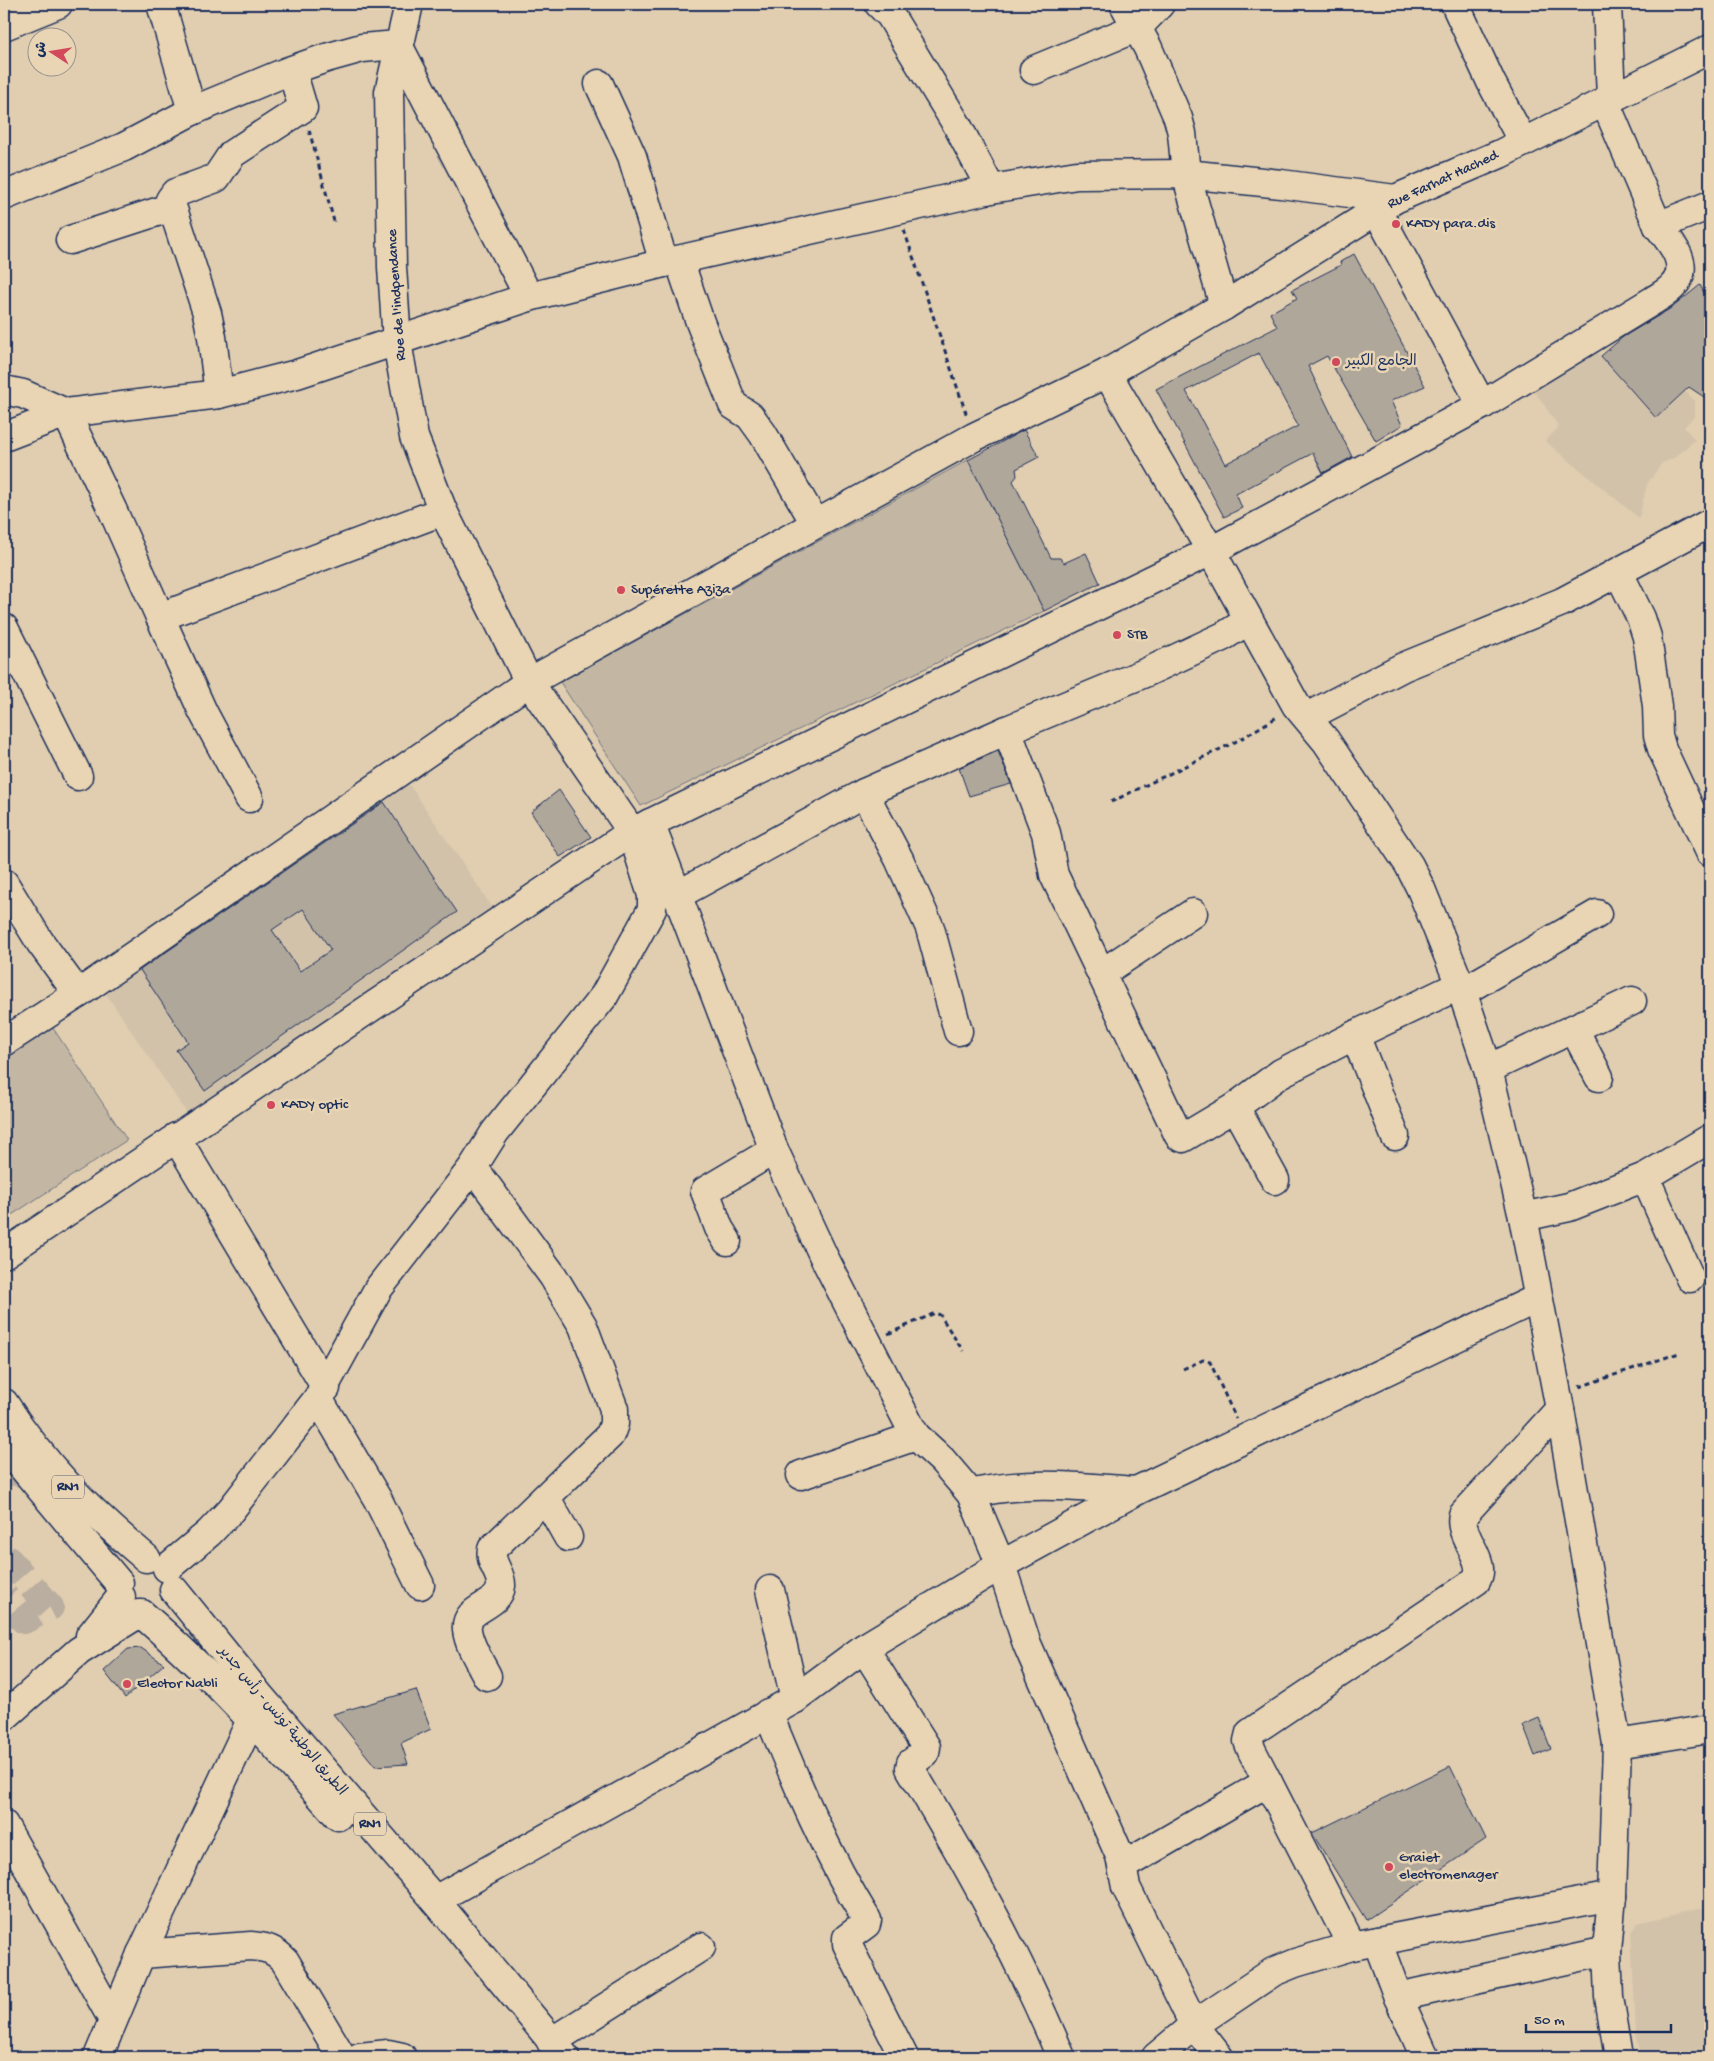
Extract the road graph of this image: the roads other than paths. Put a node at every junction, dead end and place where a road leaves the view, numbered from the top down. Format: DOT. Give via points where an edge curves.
graph roads {
  1 [pos="58,4"];
  2 [pos="161,4"];
  3 [pos="409,4"];
  4 [pos="879,4"];
  5 [pos="1160,4"];
  6 [pos="1455,4"];
  7 [pos="1607,4"];
  8 [pos="1131,15"];
  9 [pos="4,26"];
  10 [pos="398,45"];
  11 [pos="1710,49"];
  12 [pos="1034,70"];
  13 [pos="292,71"];
  14 [pos="599,84"];
  15 [pos="1608,100"];
  16 [pos="192,111"];
  17 [pos="1523,142"];
  18 [pos="1186,174"];
  19 [pos="991,189"];
  20 [pos="4,196"];
  21 [pos="1386,205"];
  22 [pos="1710,205"];
  23 [pos="172,207"];
  24 [pos="1658,226"];
  25 [pos="70,240"];
  26 [pos="672,262"];
  27 [pos="529,297"];
  28 [pos="1224,306"];
  29 [pos="398,342"];
  30 [pos="1107,373"];
  31 [pos="4,390"];
  32 [pos="219,394"];
  33 [pos="1482,405"];
  34 [pos="66,413"];
  35 [pos="4,437"];
  36 [pos="443,511"];
  37 [pos="815,523"];
  38 [pos="1710,523"];
  39 [pos="1211,551"];
  40 [pos="1619,573"];
  41 [pos="160,617"];
  42 [pos="1249,620"];
  43 [pos="4,628"];
  44 [pos="529,682"];
  45 [pos="1301,711"];
  46 [pos="1007,730"];
  47 [pos="78,776"];
  48 [pos="864,793"];
  49 [pos="249,798"];
  50 [pos="641,828"];
  51 [pos="1710,852"];
  52 [pos="4,883"];
  53 [pos="676,896"];
  54 [pos="1193,913"];
  55 [pos="1597,914"];
  56 [pos="1102,973"];
  57 [pos="1461,989"];
  58 [pos="78,994"];
  59 [pos="1632,1001"];
  60 [pos="1574,1029"];
  61 [pos="958,1031"];
  62 [pos="1355,1035"];
  63 [pos="4,1042"];
  64 [pos="1488,1069"];
  65 [pos="1598,1077"];
  66 [pos="1235,1107"];
  67 [pos="1395,1136"];
  68 [pos="176,1137"];
  69 [pos="1710,1140"];
  70 [pos="774,1150"];
  71 [pos="473,1167"];
  72 [pos="1645,1177"];
  73 [pos="1275,1180"];
  74 [pos="1523,1217"];
  75 [pos="727,1241"];
  76 [pos="4,1254"];
  77 [pos="1690,1278"];
  78 [pos="1538,1298"];
  79 [pos="322,1393"];
  80 [pos="1558,1402"];
  81 [pos="4,1403"];
  82 [pos="916,1436"];
  83 [pos="4,1445"];
  84 [pos="801,1475"];
  85 [pos="1136,1491"];
  86 [pos="971,1494"];
  87 [pos="546,1498"];
  88 [pos="568,1537"];
  89 [pos="1001,1565"];
  90 [pos="163,1572"];
  91 [pos="420,1585"];
  92 [pos="770,1590"];
  93 [pos="130,1602"];
  94 [pos="864,1648"];
  95 [pos="487,1676"];
  96 [pos="795,1699"];
  97 [pos="768,1713"];
  98 [pos="4,1717"];
  99 [pos="252,1718"];
  100 [pos="1710,1729"];
  101 [pos="1617,1744"];
  102 [pos="1268,1782"];
  103 [pos="4,1825"];
  104 [pos="1123,1866"];
  105 [pos="1612,1896"];
  106 [pos="435,1900"];
  107 [pos="1365,1944"];
  108 [pos="701,1947"];
  109 [pos="1607,1951"];
  110 [pos="141,1954"];
  111 [pos="1398,1997"];
  112 [pos="113,2020"];
  113 [pos="1194,2025"];
  114 [pos="553,2052"];
  115 [pos="98,2057"];
  116 [pos="342,2057"];
  117 [pos="360,2057"];
  118 [pos="402,2057"];
  119 [pos="904,2057"];
  120 [pos="1061,2057"];
  121 [pos="1156,2057"];
  122 [pos="1219,2057"];
  123 [pos="1425,2057"];
  124 [pos="1619,2057"];
  1 -- 9 [label="street"];
  2 -- 16 [label="street"];
  3 -- 10 [label="street, Rue de l'indpendance"];
  4 -- 19 [label="street" via="890,16 957,125"];
  5 -- 8 [label="street"];
  6 -- 17 [label="street"];
  7 -- 15 [label="street"];
  8 -- 12 [label="street"];
  8 -- 18 [label="street" via="1178,118"];
  10 -- 13 [label="street" via="362,48"];
  10 -- 27 [label="street"];
  10 -- 29 [label="street, Rue de l'indpendance" via="390,92 392,267"];
  11 -- 15 [label="street, Rue Farhat Hached"];
  13 -- 16 [label="street"];
  13 -- 23 [label="street" via="303,108 232,154 216,178 175,193 170,200"];
  14 -- 26 [label="street" via="632,156"];
  15 -- 17 [label="street, Rue Farhat Hached"];
  15 -- 24 [label="street"];
  16 -- 20 [label="street" via="124,147"];
  17 -- 21 [label="street, Rue Farhat Hached"];
  18 -- 19 [label="street" via="1077,175"];
  18 -- 21 [label="street" via="1281,184"];
  18 -- 28 [label="street"];
  19 -- 26 [label="street"];
  21 -- 28 [label="street, Rue Farhat Hached"];
  21 -- 33 [label="street"];
  22 -- 24 [label="street"];
  23 -- 25 [label="street"];
  23 -- 32 [label="street" via="207,313"];
  24 -- 33 [label="street" via="1680,261 1680,272 1673,287"];
  26 -- 27 [label="street"];
  26 -- 37 [label="street" via="733,405 750,416 763,434"];
  27 -- 29 [label="street"];
  28 -- 30 [label="street, Rue Farhat Hached"];
  29 -- 32 [label="street" via="297,374"];
  29 -- 36 [label="street, Rue de l'indpendance" via="414,437"];
  30 -- 37 [label="street, Rue Farhat Hached" via="974,437"];
  30 -- 39 [label="street"];
  31 -- 34 [label="street" via="23,394"];
  32 -- 34 [label="street"];
  33 -- 39 [label="street"];
  34 -- 35 [label="street"];
  34 -- 41 [label="street"];
  36 -- 41 [label="street"];
  36 -- 44 [label="street, Rue de l'indpendance"];
  37 -- 44 [label="street, Rue Farhat Hached"];
  38 -- 40 [label="street"];
  39 -- 42 [label="street"];
  39 -- 50 [label="street"];
  40 -- 45 [label="street" via="1562,602"];
  40 -- 51 [label="street" via="1647,637 1662,750"];
  41 -- 49 [label="street" via="203,712"];
  42 -- 45 [label="street"];
  42 -- 46 [label="street" via="1224,636 1147,672"];
  43 -- 47 [label="street"];
  44 -- 50 [label="street, Rue de l'indpendance"];
  44 -- 58 [label="street, Rue Farhat Hached"];
  45 -- 57 [label="street" via="1326,741 1409,865"];
  46 -- 48 [label="street"];
  46 -- 56 [label="street" via="1046,832 1054,875"];
  48 -- 53 [label="street"];
  48 -- 61 [label="street" via="930,928"];
  50 -- 53 [label="street"];
  50 -- 68 [label="street"];
  50 -- 71 [label="street" via="652,909 604,996 495,1132"];
  52 -- 58 [label="street" via="40,942"];
  53 -- 70 [label="street"];
  54 -- 56 [label="street"];
  55 -- 57 [label="street"];
  56 -- 66 [label="street" via="1179,1136 1183,1138"];
  57 -- 62 [label="street"];
  57 -- 64 [label="street"];
  58 -- 63 [label="street, Rue Farhat Hached"];
  59 -- 60 [label="street"];
  60 -- 64 [label="street"];
  60 -- 65 [label="street"];
  62 -- 66 [label="street" via="1280,1073"];
  62 -- 67 [label="street"];
  64 -- 74 [label="street"];
  66 -- 73 [label="street"];
  68 -- 76 [label="street"];
  68 -- 79 [label="street"];
  69 -- 72 [label="street"];
  70 -- 75 [label="street" via="704,1191"];
  70 -- 82 [label="street"];
  71 -- 79 [label="street" via="378,1290"];
  71 -- 87 [label="street" via="553,1276 583,1326 614,1409 610,1435"];
  72 -- 74 [label="street" via="1568,1207"];
  72 -- 77 [label="street"];
  74 -- 78 [label="street"];
  78 -- 80 [label="street"];
  78 -- 85 [label="street"];
  79 -- 90 [label="street" via="230,1510 209,1533"];
  79 -- 91 [label="street"];
  80 -- 101 [label="street"];
  80 -- 102 [label="street" via="1463,1515 1462,1524 1480,1570 1476,1582 1250,1733 1248,1741 1252,1752"];
  81 -- 90 [label="street, الطريق الوطنية تونس - رأس جدير / RN1" via="42,1458 75,1496"];
  82 -- 84 [label="street"];
  82 -- 86 [label="street"];
  83 -- 93 [label="street, الطريق الوطنية تونس - رأس جدير / RN1"];
  85 -- 86 [label="street" via="1059,1486 1005,1487"];
  85 -- 89 [label="street"];
  86 -- 89 [label="street"];
  87 -- 88 [label="street"];
  87 -- 95 [label="street" via="494,1546 490,1554 501,1581 500,1591 494,1600 469,1616 467,1622 468,1635"];
  89 -- 94 [label="street"];
  89 -- 104 [label="street" via="1027,1644"];
  90 -- 93 [label="street" via="166,1606 151,1614"];
  90 -- 93 [label="street" via="131,1563 121,1575"];
  90 -- 106 [label="street, الطريق الوطنية تونس - رأس جدير / RN1" via="259,1695"];
  92 -- 96 [label="street"];
  93 -- 98 [label="street"];
  93 -- 99 [label="street, الطريق الوطنية تونس - رأس جدير / RN1"];
  94 -- 96 [label="street"];
  94 -- 120 [label="street" via="926,1746 925,1753 910,1763 910,1768 972,1872 1031,1985"];
  96 -- 97 [label="street"];
  97 -- 106 [label="street"];
  97 -- 119 [label="street" via="812,1820 840,1878 867,1920 847,1938 847,1944"];
  99 -- 110 [label="street"];
  99 -- 114 [label="street, الطريق الوطنية تونس - رأس جدير / RN1"];
  100 -- 101 [label="street"];
  101 -- 105 [label="street"];
  102 -- 104 [label="street"];
  102 -- 107 [label="street"];
  103 -- 112 [label="street"];
  104 -- 113 [label="street" via="1126,1887"];
  105 -- 107 [label="street"];
  105 -- 109 [label="street"];
  106 -- 114 [label="street, الطريق الوطنية تونس - رأس جدير / RN1"];
  107 -- 111 [label="street"];
  107 -- 113 [label="street" via="1273,1972"];
  108 -- 114 [label="street"];
  109 -- 111 [label="street"];
  109 -- 124 [label="street" via="1609,1997"];
  110 -- 112 [label="street"];
  110 -- 116 [label="street" via="251,1946 277,1952"];
  111 -- 123 [label="street"];
  112 -- 115 [label="street"];
  113 -- 121 [label="street"];
  113 -- 122 [label="street"];
  117 -- 118 [label="street" via="388,2054"];
}
